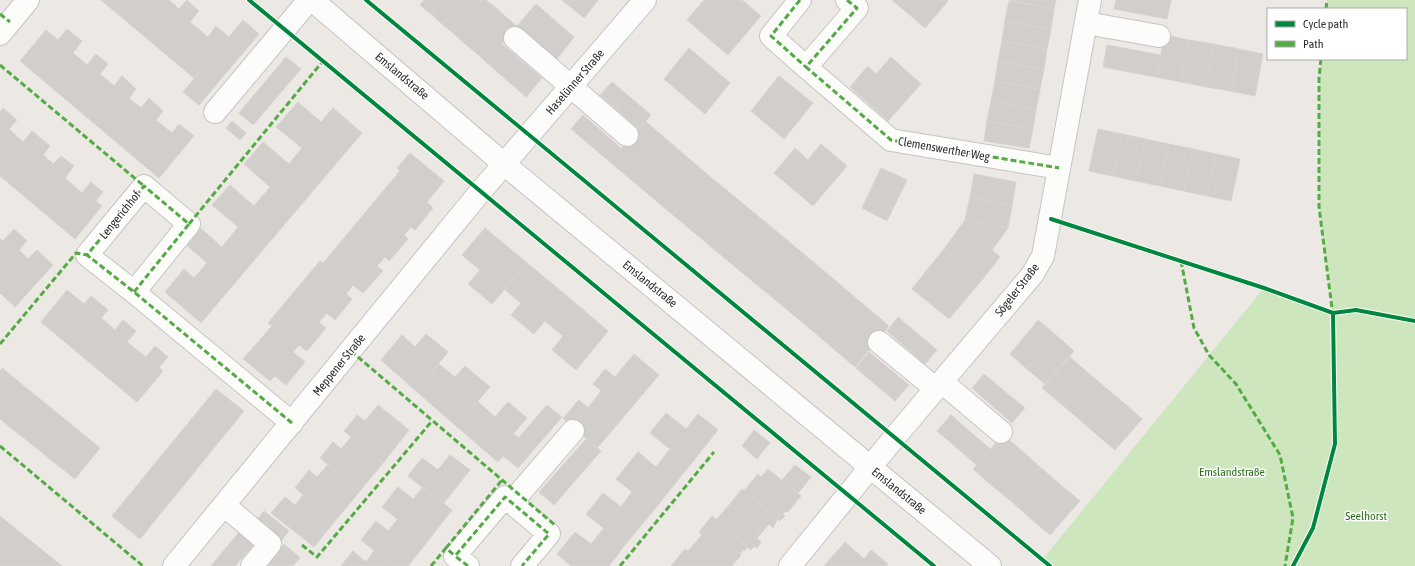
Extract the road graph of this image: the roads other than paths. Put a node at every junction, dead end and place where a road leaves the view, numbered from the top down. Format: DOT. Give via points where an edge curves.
graph roads {
  1 [pos="28,0"];
  2 [pos="310,0"];
  3 [pos="645,0"];
  4 [pos="800,0"];
  5 [pos="847,0"];
  6 [pos="1090,0"];
  7 [pos="3,23"];
  8 [pos="1086,23"];
  9 [pos="1159,36"];
  10 [pos="515,38"];
  11 [pos="806,66"];
  12 [pos="571,86"];
  13 [pos="215,112"];
  14 [pos="627,135"];
  15 [pos="504,164"];
  16 [pos="1059,168"];
  17 [pos="134,292"];
  18 [pos="879,342"];
  19 [pos="939,385"];
  20 [pos="292,423"];
  21 [pos="573,431"];
  22 [pos="1001,432"];
  23 [pos="870,467"];
  24 [pos="511,503"];
  25 [pos="224,505"];
  26 [pos="174,566"];
  27 [pos="252,566"];
  28 [pos="468,566"];
  29 [pos="522,566"];
  30 [pos="790,566"];
  31 [pos="990,566"];
  1 -- 7 [label="street"];
  2 -- 13 [label="street"];
  2 -- 15 [label="street, Emslandstraße"];
  3 -- 12 [label="street, Haselünner Straße"];
  4 -- 11 [label="street, Clemenswerther Weg" via="771,36"];
  5 -- 11 [label="street" via="857,8"];
  6 -- 8 [label="street, Sögeler Straße"];
  8 -- 9 [label="street"];
  8 -- 16 [label="street, Sögeler Straße"];
  10 -- 12 [label="street"];
  11 -- 16 [label="street, Clemenswerther Weg" via="891,140"];
  12 -- 14 [label="street"];
  12 -- 15 [label="street, Haselünner Straße"];
  15 -- 20 [label="street, Meppener Straße"];
  15 -- 23 [label="street, Emslandstraße"];
  16 -- 19 [label="street, Sögeler Straße" via="1043,256 1032,275"];
  17 -- 17 [label="street, Lengerichhof" via="87,255 144,186 189,224"];
  17 -- 20 [label="street, Lengerichhof"];
  18 -- 19 [label="street"];
  19 -- 22 [label="street"];
  19 -- 23 [label="street, Sögeler Straße"];
  20 -- 25 [label="street, Meppener Straße"];
  21 -- 24 [label="street"];
  23 -- 30 [label="street, Sögeler Straße"];
  23 -- 31 [label="street, Emslandstraße"];
  24 -- 28 [label="street" via="505,497 455,556"];
  24 -- 29 [label="street" via="549,534"];
  25 -- 26 [label="street, Meppener Straße"];
  25 -- 27 [label="street" via="270,544"];
}
